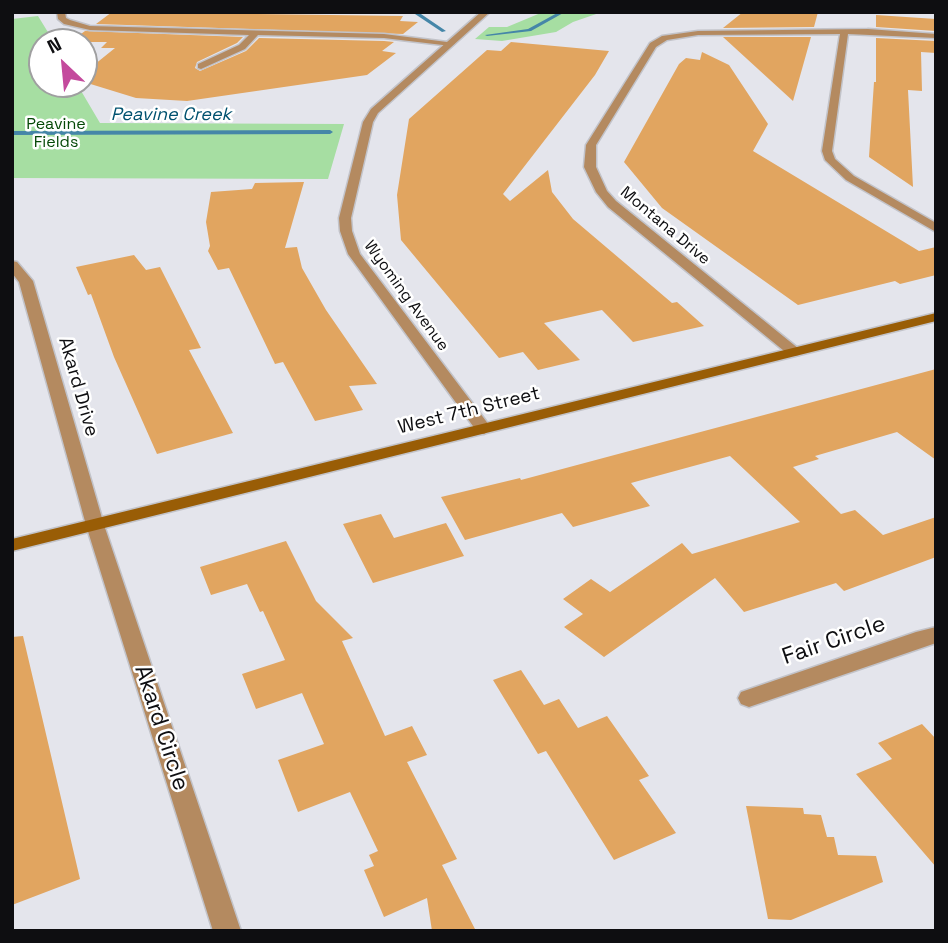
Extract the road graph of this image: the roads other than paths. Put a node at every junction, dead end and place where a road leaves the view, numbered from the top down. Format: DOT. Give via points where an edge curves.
graph roads {
  1 [pos="61,12"];
  2 [pos="486,12"];
  3 [pos="844,32"];
  4 [pos="255,33"];
  5 [pos="936,36"];
  6 [pos="451,43"];
  7 [pos="201,66"];
  8 [pos="936,228"];
  9 [pos="12,265"];
  10 [pos="936,317"];
  11 [pos="794,352"];
  12 [pos="484,429"];
  13 [pos="95,525"];
  14 [pos="12,545"];
  15 [pos="936,635"];
  16 [pos="749,698"];
  17 [pos="227,931"];
  1 -- 4 [label="street" via="62,19 90,28"];
  2 -- 6 [label="street, Wyoming Avenue"];
  3 -- 5 [label="street, Montana Drive"];
  3 -- 8 [label="street" via="827,151 830,160 850,178"];
  3 -- 11 [label="street, Montana Drive" via="698,33 665,38 653,46 591,145 590,167 612,204"];
  4 -- 6 [label="street" via="384,36"];
  4 -- 7 [label="street" via="242,47"];
  6 -- 12 [label="street, Wyoming Avenue" via="374,111 353,183 346,231 354,254"];
  9 -- 13 [label="street, Akard Drive" via="26,282"];
  10 -- 11 [label="main road, West 7th Street"];
  11 -- 12 [label="main road, West 7th Street"];
  12 -- 13 [label="main road, West 7th Street"];
  13 -- 14 [label="main road, West 7th Street"];
  13 -- 17 [label="street, Akard Circle"];
  15 -- 16 [label="street, Fair Circle"];
}
